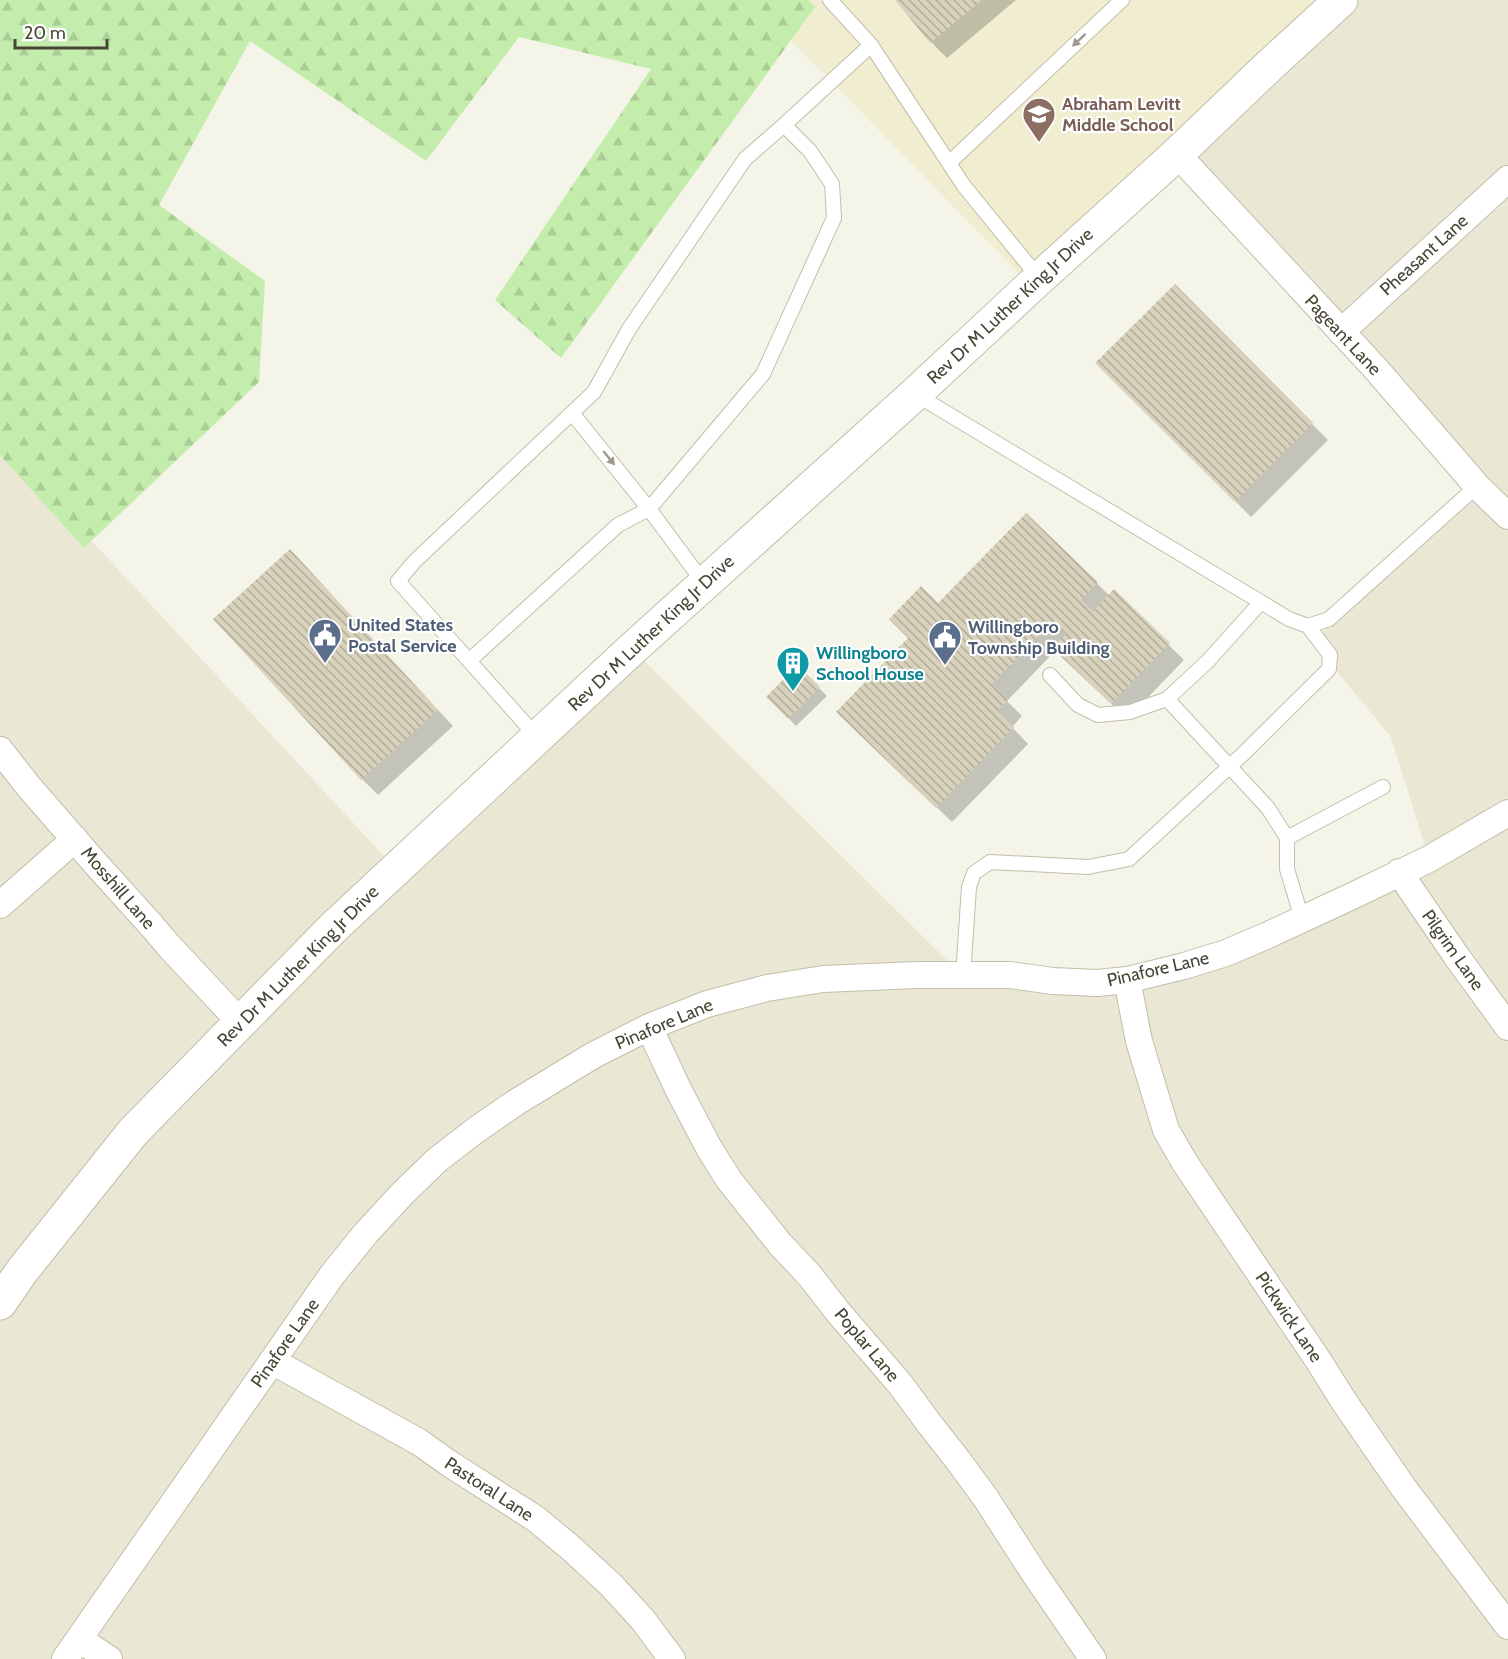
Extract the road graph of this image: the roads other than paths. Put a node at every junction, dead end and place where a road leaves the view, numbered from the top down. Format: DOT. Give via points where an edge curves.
graph roads {
  1 [pos="830,0"];
  2 [pos="1122,0"];
  3 [pos="1341,0"];
  4 [pos="871,45"];
  5 [pos="784,125"];
  6 [pos="1177,154"];
  7 [pos="949,163"];
  8 [pos="1508,179"];
  9 [pos="1039,278"];
  10 [pos="1341,332"];
  11 [pos="915,394"];
  12 [pos="572,412"];
  13 [pos="1477,486"];
  14 [pos="649,509"];
  15 [pos="1508,516"];
  16 [pos="704,583"];
  17 [pos="1261,602"];
  18 [pos="1308,626"];
  19 [pos="469,661"];
  20 [pos="1050,675"];
  21 [pos="1167,699"];
  22 [pos="537,737"];
  23 [pos="0,750"];
  24 [pos="1229,767"];
  25 [pos="1383,787"];
  26 [pos="1508,813"];
  27 [pos="1287,838"];
  28 [pos="75,839"];
  29 [pos="1399,872"];
  30 [pos="0,905"];
  31 [pos="1302,919"];
  32 [pos="963,976"];
  33 [pos="1127,980"];
  34 [pos="240,1022"];
  35 [pos="649,1027"];
  36 [pos="1508,1027"];
  37 [pos="0,1304"];
  38 [pos="272,1361"];
  39 [pos="1508,1626"];
  40 [pos="72,1649"];
  41 [pos="110,1659"];
  42 [pos="672,1659"];
  43 [pos="1093,1659"];
  1 -- 4 [label="lane"];
  2 -- 7 [label="lane, one-way"];
  3 -- 6 [label="street, Rev Dr M Luther King Jr Drive"];
  4 -- 5 [label="lane"];
  4 -- 7 [label="lane"];
  5 -- 12 [label="lane" via="745,159 629,329 594,392"];
  5 -- 14 [label="lane" via="810,151 832,184 834,218 763,374"];
  6 -- 9 [label="street, Rev Dr M Luther King Jr Drive"];
  6 -- 10 [label="street, Pageant Lane"];
  7 -- 9 [label="lane"];
  8 -- 10 [label="street, Pheasant Lane"];
  9 -- 11 [label="street, Rev Dr M Luther King Jr Drive"];
  10 -- 13 [label="street, Pageant Lane"];
  11 -- 16 [label="street, Rev Dr M Luther King Jr Drive"];
  11 -- 17 [label="lane"];
  12 -- 14 [label="lane, one-way"];
  12 -- 19 [label="lane" via="398,581"];
  13 -- 15 [label="street, Pageant Lane"];
  13 -- 18 [label="lane" via="1329,619"];
  14 -- 16 [label="lane"];
  14 -- 19 [label="lane" via="618,525"];
  16 -- 22 [label="street, Rev Dr M Luther King Jr Drive"];
  17 -- 18 [label="lane"];
  17 -- 21 [label="lane"];
  18 -- 24 [label="lane" via="1330,655 1329,669"];
  19 -- 22 [label="lane"];
  20 -- 21 [label="lane" via="1078,705 1098,715 1130,712"];
  21 -- 24 [label="lane"];
  22 -- 34 [label="street, Rev Dr M Luther King Jr Drive" via="334,927"];
  23 -- 28 [label="street, Mosshill Lane"];
  24 -- 27 [label="lane" via="1268,808"];
  24 -- 32 [label="lane" via="1129,859 1088,867 990,862 974,873 969,887"];
  25 -- 27 [label="lane"];
  26 -- 29 [label="street, Pinafore Lane"];
  27 -- 31 [label="lane" via="1287,869"];
  28 -- 30 [label="street"];
  28 -- 34 [label="street, Mosshill Lane"];
  29 -- 31 [label="street, Pinafore Lane"];
  29 -- 36 [label="street, Pilgrim Lane"];
  31 -- 33 [label="street, Pinafore Lane" via="1226,953"];
  32 -- 33 [label="street, Pinafore Lane" via="1010,975 1097,983"];
  32 -- 35 [label="street, Pinafore Lane" via="800,982 707,1004"];
  33 -- 39 [label="street, Pickwick Lane" via="1139,1041 1167,1130 1185,1163 1402,1487"];
  34 -- 37 [label="street, Rev Dr M Luther King Jr Drive" via="133,1131"];
  35 -- 38 [label="street, Pinafore Lane" via="544,1084 437,1160 366,1233"];
  35 -- 43 [label="street, Poplar Lane" via="704,1139 729,1180 900,1384 957,1459"];
  38 -- 40 [label="street, Pinafore Lane"];
  38 -- 42 [label="street, Pastoral Lane" via="419,1442 536,1519 611,1585"];
  40 -- 41 [label="street"];
}
